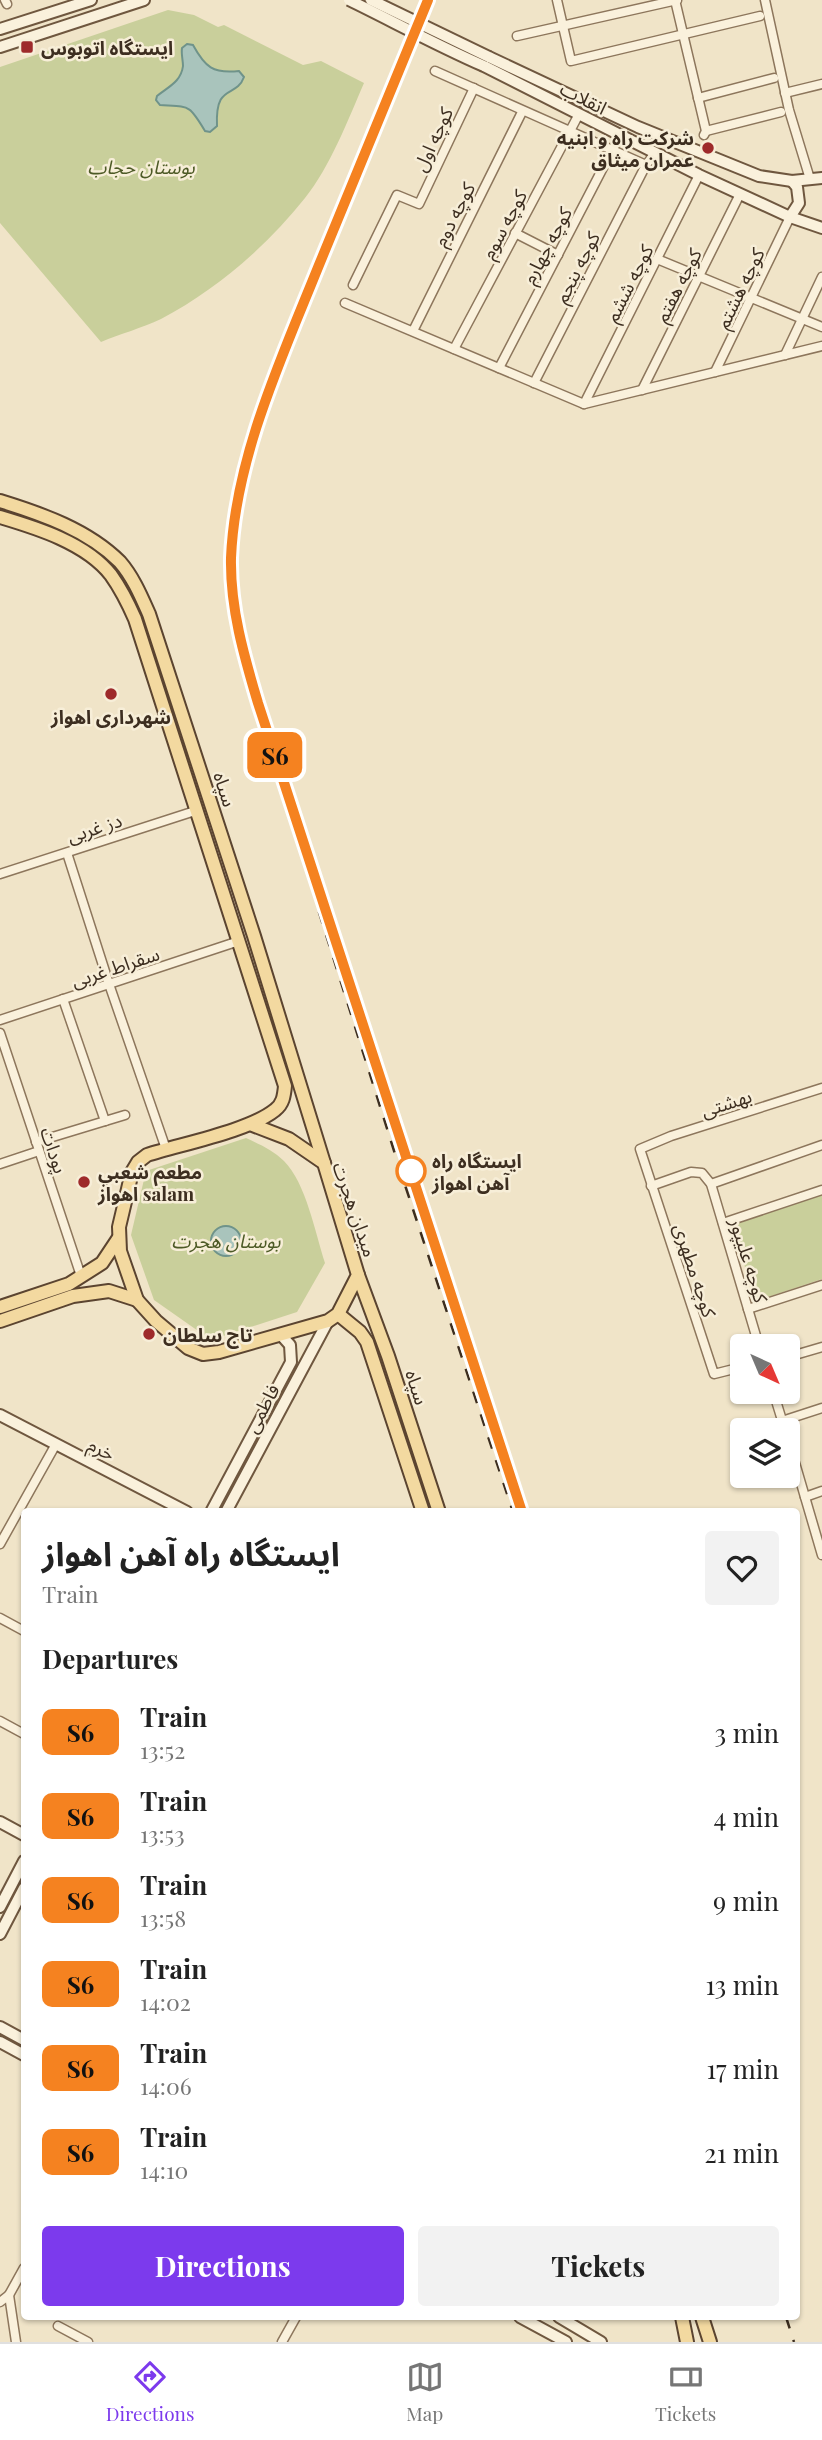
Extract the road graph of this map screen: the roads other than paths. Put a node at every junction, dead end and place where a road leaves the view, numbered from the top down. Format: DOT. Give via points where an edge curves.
graph roads {
  1 [pos="92,0"];
  2 [pos="144,0"];
  3 [pos="349,0"];
  4 [pos="371,0"];
  5 [pos="557,0"];
  6 [pos="676,0"];
  7 [pos="765,0"];
  8 [pos="760,16"];
  9 [pos="563,25"];
  10 [pos="0,29"];
  11 [pos="683,34"];
  12 [pos="517,36"];
  13 [pos="0,47"];
  14 [pos="486,62"];
  15 [pos="435,71"];
  16 [pos="774,78"];
  17 [pos="822,85"];
  18 [pos="474,88"];
  19 [pos="785,93"];
  20 [pos="698,98"];
  21 [pos="522,111"];
  22 [pos="782,112"];
  23 [pos="579,114"];
  24 [pos="569,132"];
  25 [pos="620,135"];
  26 [pos="613,151"];
  27 [pos="654,153"];
  28 [pos="646,165"];
  29 [pos="699,175"];
  30 [pos="816,179"];
  31 [pos="792,181"];
  32 [pos="740,194"];
  33 [pos="790,217"];
  34 [pos="822,228"];
  35 [pos="516,233"];
  36 [pos="558,255"];
  37 [pos="657,259"];
  38 [pos="699,276"];
  39 [pos="822,277"];
  40 [pos="353,285"];
  41 [pos="751,298"];
  42 [pos="345,303"];
  43 [pos="803,319"];
  44 [pos="822,327"];
  45 [pos="412,331"];
  46 [pos="822,346"];
  47 [pos="454,349"];
  48 [pos="785,355"];
  49 [pos="499,368"];
  50 [pos="715,372"];
  51 [pos="534,383"];
  52 [pos="642,390"];
  53 [pos="584,404"];
  54 [pos="0,501"];
  55 [pos="0,517"];
  56 [pos="198,810"];
  57 [pos="67,853"];
  58 [pos="0,874"];
  59 [pos="254,936"];
  60 [pos="239,941"];
  61 [pos="109,984"];
  62 [pos="63,999"];
  63 [pos="0,1020"];
  64 [pos="0,1033"];
  65 [pos="822,1088"];
  66 [pos="125,1115"];
  67 [pos="105,1121"];
  68 [pos="250,1124"];
  69 [pos="822,1145"];
  70 [pos="38,1147"];
  71 [pos="166,1149"];
  72 [pos="640,1149"];
  73 [pos="324,1163"];
  74 [pos="0,1164"];
  75 [pos="711,1184"];
  76 [pos="651,1186"];
  77 [pos="822,1189"];
  78 [pos="723,1223"];
  79 [pos="118,1239"];
  80 [pos="358,1275"];
  81 [pos="81,1276"];
  82 [pos="822,1286"];
  83 [pos="137,1300"];
  84 [pos="0,1307"];
  85 [pos="748,1309"];
  86 [pos="333,1317"];
  87 [pos="0,1321"];
  88 [pos="755,1334"];
  89 [pos="281,1335"];
  90 [pos="822,1347"];
  91 [pos="800,1353"];
  92 [pos="730,1370"];
  93 [pos="822,1408"];
  94 [pos="0,1415"];
  95 [pos="799,1418"];
  96 [pos="56,1444"];
  97 [pos="800,1480"];
  98 [pos="822,1491"];
  99 [pos="805,1497"];
  100 [pos="179,1508"];
  101 [pos="213,1508"];
  102 [pos="228,1508"];
  103 [pos="422,1508"];
  104 [pos="438,1508"];
  105 [pos="0,1544"];
  106 [pos="822,1553"];
  107 [pos="0,1618"];
  108 [pos="21,1629"];
  109 [pos="0,1721"];
  110 [pos="21,1732"];
  111 [pos="0,1822"];
  112 [pos="21,1833"];
  113 [pos="21,1867"];
  114 [pos="21,1894"];
  115 [pos="0,1907"];
  116 [pos="0,1934"];
  117 [pos="0,2027"];
  118 [pos="21,2038"];
  119 [pos="0,2042"];
  120 [pos="21,2053"];
  121 [pos="21,2273"];
  122 [pos="9,2295"];
  123 [pos="0,2302"];
  124 [pos="294,2320"];
  125 [pos="526,2320"];
  126 [pos="564,2320"];
  127 [pos="683,2320"];
  128 [pos="703,2320"];
  129 [pos="58,2326"];
  130 [pos="16,2342"];
  131 [pos="88,2342"];
  132 [pos="282,2342"];
  133 [pos="566,2342"];
  134 [pos="601,2342"];
  135 [pos="675,2342"];
  136 [pos="687,2342"];
  137 [pos="710,2342"];
  1 -- 10 [label="main road"];
  2 -- 13 [label="main road"];
  3 -- 14 [label="main road, bridge" via="443,48"];
  4 -- 14 [label="main road, bridge"];
  5 -- 9 [label="street"];
  6 -- 9 [label="street"];
  6 -- 11 [label="street"];
  7 -- 19 [label="street"];
  8 -- 11 [label="street"];
  9 -- 11 [label="street" via="571,61"];
  9 -- 12 [label="street"];
  11 -- 20 [label="street"];
  14 -- 23 [label="main road, انقلاب"];
  14 -- 31 [label="main road, انقلاب" via="698,153 759,176"];
  15 -- 18 [label="street"];
  16 -- 20 [label="street"];
  17 -- 19 [label="street"];
  18 -- 21 [label="street"];
  18 -- 40 [label="street, کوچه اول" via="419,204 397,195"];
  19 -- 30 [label="street"];
  20 -- 22 [label="street" via="705,133"];
  21 -- 24 [label="street"];
  21 -- 45 [label="street, کوچه دوم"];
  23 -- 24 [label="street, کوچه سوم"];
  23 -- 25 [label="main road, انقلاب"];
  24 -- 26 [label="street"];
  24 -- 35 [label="street, کوچه سوم"];
  25 -- 26 [label="street, کوچه چهارم"];
  25 -- 27 [label="main road, انقلاب"];
  26 -- 28 [label="street"];
  26 -- 36 [label="street, کوچه چهارم"];
  27 -- 28 [label="street, کوچه پنجم"];
  27 -- 29 [label="main road, انقلاب"];
  28 -- 51 [label="street, کوچه پنجم"];
  29 -- 32 [label="main road, انقلاب"];
  29 -- 37 [label="street, کوچه ششم"];
  30 -- 31 [label="main road, انقلاب"];
  31 -- 33 [label="main road" via="799,203"];
  32 -- 33 [label="main road, انقلاب"];
  32 -- 38 [label="street, کوچه هفتم"];
  33 -- 34 [label="main road, انقلاب"];
  33 -- 41 [label="street, کوچه هشتم"];
  35 -- 36 [label="street"];
  35 -- 47 [label="street, کوچه سوم"];
  36 -- 49 [label="street, کوچه چهارم"];
  37 -- 38 [label="street"];
  37 -- 53 [label="street, کوچه ششم"];
  38 -- 41 [label="street"];
  38 -- 52 [label="street, کوچه هفتم"];
  39 -- 43 [label="street"];
  41 -- 43 [label="street"];
  41 -- 50 [label="street, کوچه هشتم"];
  42 -- 45 [label="street"];
  43 -- 44 [label="street"];
  43 -- 48 [label="street"];
  45 -- 47 [label="street"];
  46 -- 48 [label="street"];
  47 -- 49 [label="street"];
  48 -- 50 [label="street"];
  49 -- 51 [label="street"];
  50 -- 52 [label="street"];
  51 -- 53 [label="street"];
  52 -- 53 [label="street"];
  54 -- 59 [label="main road, سپاه" via="93,540 120,563 137,587"];
  55 -- 56 [label="main road, سپاه" via="85,552 109,573 124,595"];
  56 -- 57 [label="street, دز غربی"];
  56 -- 60 [label="main road, سپاه"];
  57 -- 58 [label="street, دز غربی"];
  57 -- 61 [label="street"];
  59 -- 60 [label="main road"];
  59 -- 73 [label="main road, سپاه"];
  60 -- 61 [label="street, سقراط غربی"];
  60 -- 68 [label="main road, سپاه" via="285,1086 284,1100 276,1110"];
  61 -- 62 [label="street, سقراط غربی"];
  61 -- 71 [label="street"];
  62 -- 63 [label="street, سقراط غربی"];
  62 -- 67 [label="street"];
  64 -- 70 [label="street, پودات"];
  65 -- 72 [label="street, بهشتی"];
  66 -- 67 [label="street"];
  67 -- 70 [label="street"];
  68 -- 71 [label="main road"];
  68 -- 73 [label="main road, میدان هجرت" via="289,1139"];
  69 -- 75 [label="street"];
  70 -- 74 [label="street"];
  70 -- 81 [label="street, پودات"];
  71 -- 79 [label="main road" via="147,1155 132,1172"];
  72 -- 76 [label="street, کوچه مطهری"];
  73 -- 80 [label="main road, میدان هجرت"];
  75 -- 76 [label="street" via="702,1173 691,1172"];
  75 -- 78 [label="street, کوچه علیپور"];
  76 -- 92 [label="street, کوچه مطهری" via="714,1374"];
  77 -- 78 [label="street"];
  78 -- 85 [label="street, کوچه علیپور"];
  79 -- 81 [label="main road" via="102,1263"];
  79 -- 83 [label="main road"];
  80 -- 86 [label="main road, میدان هجرت"];
  80 -- 104 [label="main road, سپاه"];
  81 -- 84 [label="main road"];
  82 -- 85 [label="street"];
  83 -- 87 [label="main road" via="109,1291 73,1296"];
  83 -- 89 [label="main road" via="163,1328 203,1354"];
  85 -- 88 [label="street, کوچه علیپور"];
  86 -- 89 [label="main road"];
  86 -- 102 [label="main road, فاطمی"];
  86 -- 103 [label="main road, سپاه" via="360,1332 367,1342"];
  89 -- 101 [label="main road, فاطمی" via="290,1345 291,1362"];
  90 -- 91 [label="street"];
  93 -- 95 [label="street"];
  94 -- 96 [label="main road, خرم"];
  96 -- 100 [label="main road, خرم"];
  96 -- 105 [label="street"];
  97 -- 99 [label="street"];
  98 -- 99 [label="street"];
  99 -- 106 [label="street"];
  107 -- 108 [label="street"];
  109 -- 110 [label="street"];
  111 -- 112 [label="main road"];
  113 -- 115 [label="main road"];
  114 -- 116 [label="main road"];
  117 -- 118 [label="main road"];
  119 -- 120 [label="main road"];
  121 -- 122 [label="street"];
  122 -- 123 [label="street"];
  122 -- 130 [label="street"];
  124 -- 132 [label="street"];
  125 -- 133 [label="main road"];
  126 -- 134 [label="main road"];
  127 -- 135 [label="main road"];
  127 -- 136 [label="main road"];
  128 -- 137 [label="main road"];
  129 -- 131 [label="street"];
}
